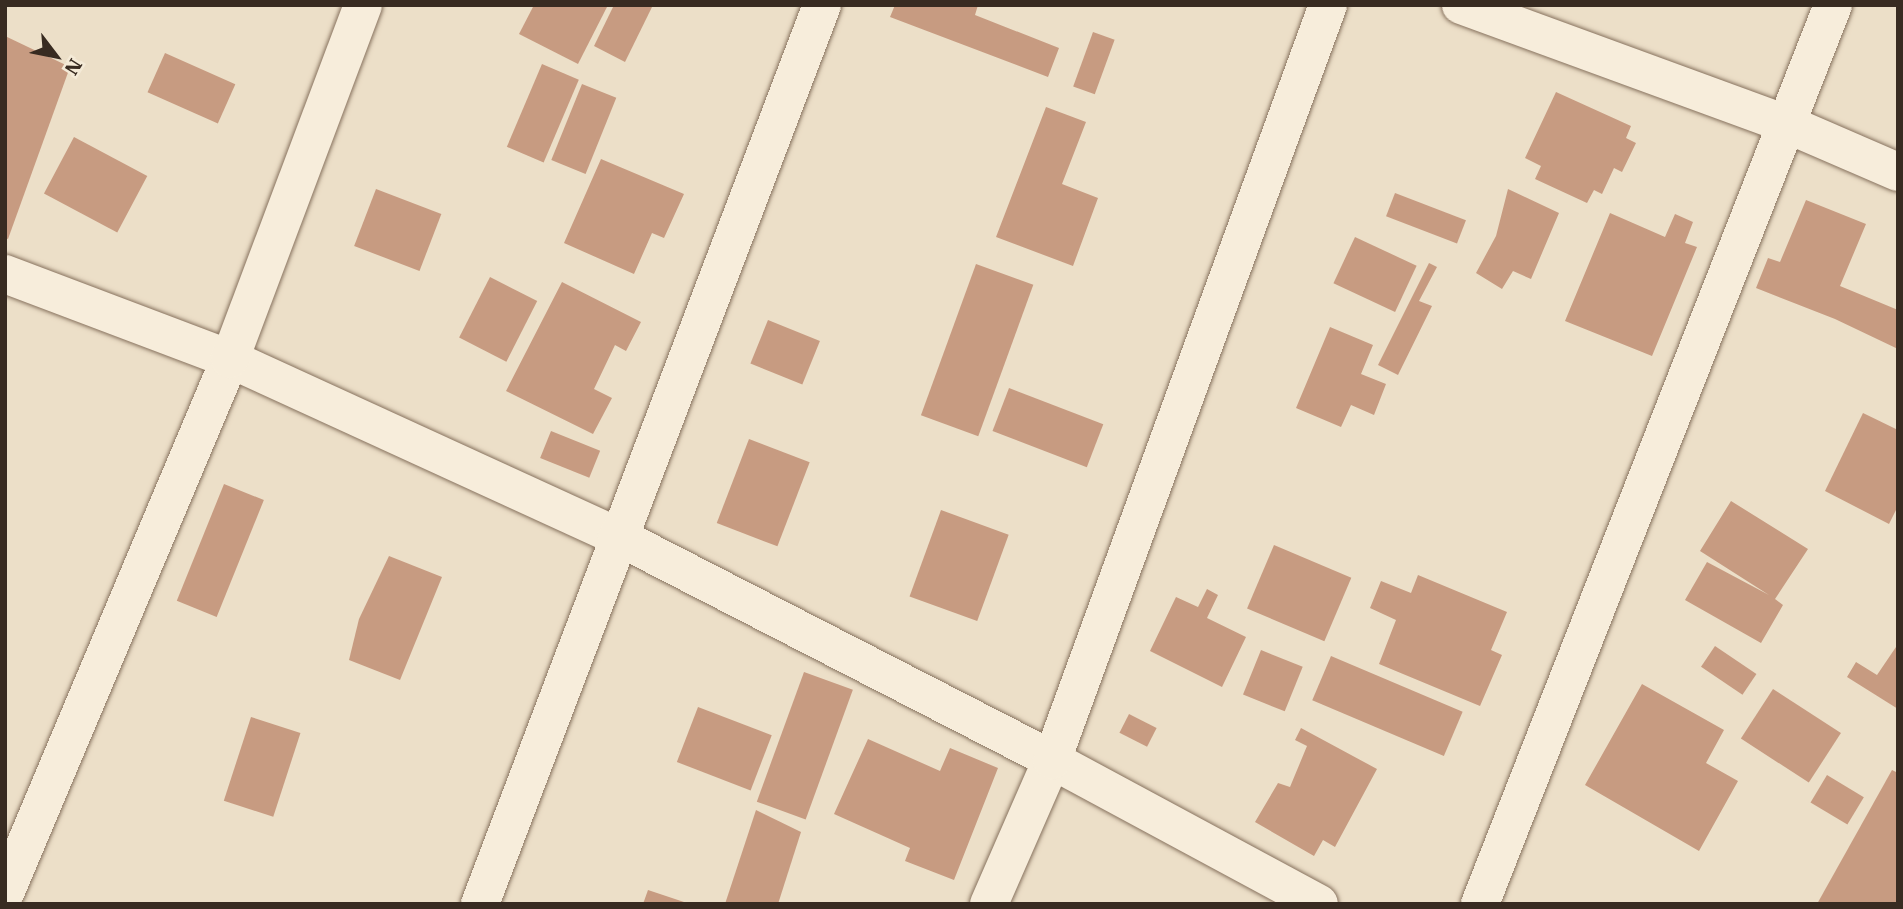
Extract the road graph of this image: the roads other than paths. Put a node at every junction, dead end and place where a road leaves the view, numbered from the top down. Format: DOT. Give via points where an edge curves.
graph roads {
  1 [pos="363,5"];
  2 [pos="822,5"];
  3 [pos="1328,5"];
  4 [pos="1461,5"];
  5 [pos="1833,5"];
  6 [pos="1787,124"];
  7 [pos="1898,172"];
  8 [pos="5,274"];
  9 [pos="230,359"];
  10 [pos="617,536"];
  11 [pos="1052,760"];
  12 [pos="5,893"];
  13 [pos="480,904"];
  14 [pos="989,904"];
  15 [pos="1319,904"];
  16 [pos="1480,904"];
  1 -- 9 [label="street"];
  2 -- 10 [label="street"];
  3 -- 11 [label="street"];
  4 -- 6 [label="street"];
  5 -- 6 [label="street"];
  6 -- 7 [label="street"];
  6 -- 16 [label="street"];
  8 -- 9 [label="street"];
  9 -- 10 [label="street"];
  9 -- 12 [label="street"];
  10 -- 11 [label="street"];
  10 -- 13 [label="street"];
  11 -- 14 [label="street"];
  11 -- 15 [label="street"];
}
